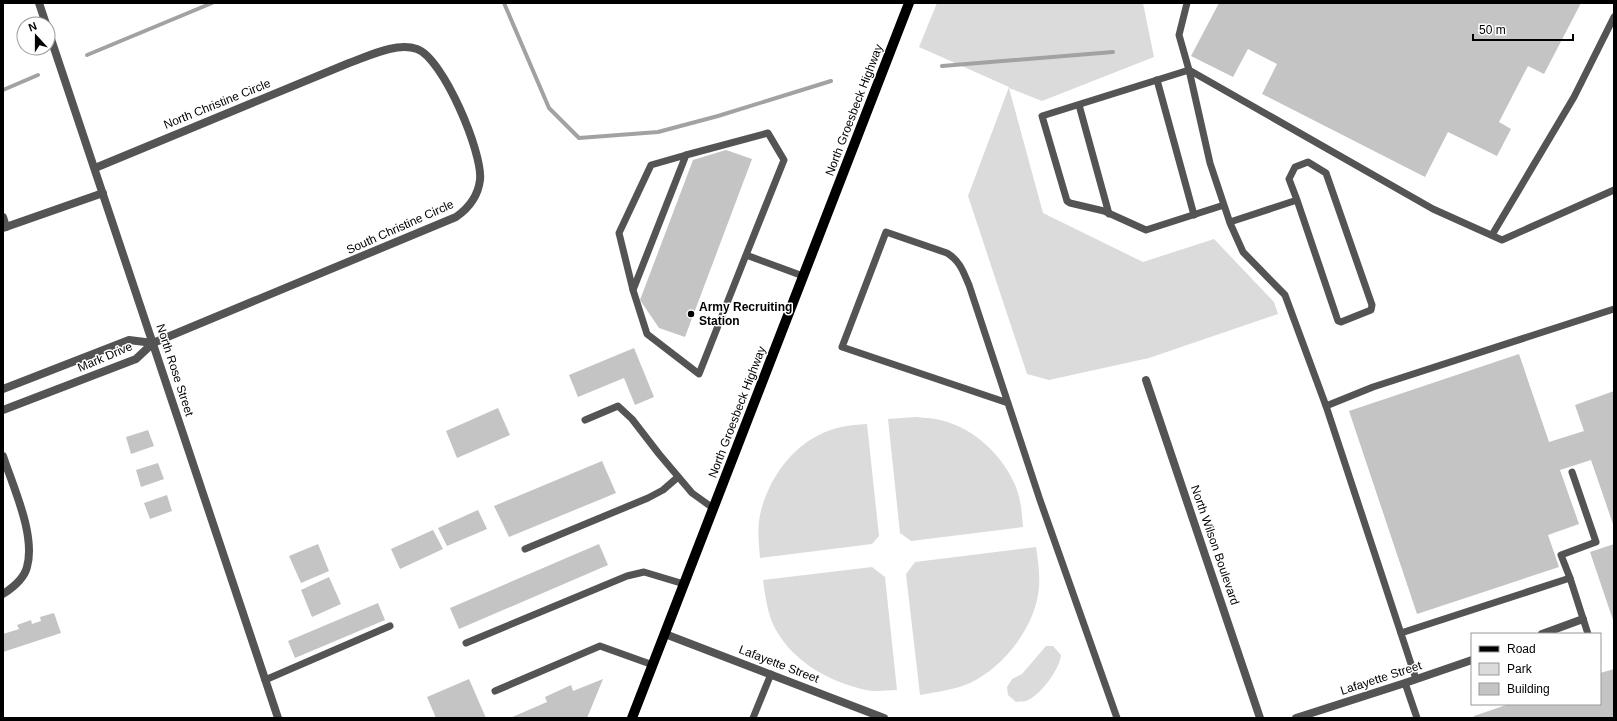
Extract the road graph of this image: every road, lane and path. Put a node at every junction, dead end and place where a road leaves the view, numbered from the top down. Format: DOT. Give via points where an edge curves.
graph roads {
  1 [pos="39,3"];
  2 [pos="909,3"];
  3 [pos="1187,3"];
  4 [pos="43,16"];
  5 [pos="1614,17"];
  6 [pos="56,53"];
  7 [pos="349,63"];
  8 [pos="1189,70"];
  9 [pos="1157,80"];
  10 [pos="1079,105"];
  11 [pos="686,155"];
  12 [pos="95,168"];
  13 [pos="1614,190"];
  14 [pos="103,194"];
  15 [pos="1297,200"];
  16 [pos="1224,205"];
  17 [pos="1109,214"];
  18 [pos="1194,215"];
  19 [pos="3,218"];
  20 [pos="1230,222"];
  21 [pos="5,227"];
  22 [pos="1492,235"];
  23 [pos="746,254"];
  24 [pos="803,276"];
  25 [pos="633,290"];
  26 [pos="1614,309"];
  27 [pos="153,343"];
  28 [pos="1146,380"];
  29 [pos="3,389"];
  30 [pos="1008,403"];
  31 [pos="1326,406"];
  32 [pos="3,410"];
  33 [pos="585,420"];
  34 [pos="3,456"];
  35 [pos="1572,472"];
  36 [pos="678,477"];
  37 [pos="714,508"];
  38 [pos="526,549"];
  39 [pos="1570,578"];
  40 [pos="684,584"];
  41 [pos="3,594"];
  42 [pos="1582,619"];
  43 [pos="390,626"];
  44 [pos="1545,633"];
  45 [pos="1588,633"];
  46 [pos="665,634"];
  47 [pos="1401,634"];
  48 [pos="466,643"];
  49 [pos="1471,660"];
  50 [pos="653,665"];
  51 [pos="771,674"];
  52 [pos="1416,679"];
  53 [pos="265,680"];
  54 [pos="1405,684"];
  55 [pos="495,691"];
  56 [pos="278,718"];
  57 [pos="632,718"];
  58 [pos="753,718"];
  59 [pos="884,718"];
  60 [pos="1117,718"];
  61 [pos="1260,718"];
  62 [pos="1296,718"];
  63 [pos="1417,718"];
  1 -- 4 [label="street"];
  2 -- 24 [label="main road, North Groesbeck Highway"];
  3 -- 8 [label="lane" via="1179,35"];
  5 -- 22 [label="lane" via="1574,97"];
  6 -- 12 [label="street, North Rose Street"];
  7 -- 12 [label="street, North Christine Circle"];
  7 -- 27 [label="street, South Christine Circle" via="400,48 419,50 435,63 464,119 477,158 479,186 470,205 456,217"];
  8 -- 9 [label="lane"];
  8 -- 16 [label="lane" via="1210,162"];
  8 -- 22 [label="lane" via="1433,209"];
  9 -- 10 [label="lane"];
  9 -- 18 [label="lane"];
  10 -- 17 [label="lane"];
  10 -- 17 [label="lane" via="1042,116 1067,201"];
  11 -- 23 [label="lane" via="768,133 784,160"];
  11 -- 25 [label="lane"];
  11 -- 25 [label="lane" via="650,165 619,233"];
  12 -- 14 [label="street, North Rose Street"];
  13 -- 22 [label="lane" via="1502,240"];
  14 -- 21 [label="street"];
  14 -- 27 [label="street, North Rose Street"];
  15 -- 15 [label="lane" via="1289,179 1295,167 1308,162 1326,173 1372,305 1371,310 1338,321"];
  15 -- 20 [label="lane"];
  16 -- 18 [label="lane"];
  16 -- 20 [label="lane"];
  17 -- 18 [label="lane" via="1146,230"];
  19 -- 21 [label="street"];
  20 -- 31 [label="lane" via="1243,252 1285,296"];
  23 -- 24 [label="lane"];
  23 -- 25 [label="lane" via="699,374 647,334"];
  24 -- 37 [label="main road, North Groesbeck Highway"];
  26 -- 31 [label="lane" via="1372,388"];
  27 -- 29 [label="street, Mark Drive" via="129,340"];
  27 -- 32 [label="street, Mark Drive" via="136,359"];
  27 -- 53 [label="street, North Rose Street"];
  28 -- 61 [label="street, North Wilson Boulevard"];
  30 -- 30 [label="lane" via="969,285 959,263 946,253 886,232 842,347"];
  30 -- 60 [label="lane"];
  31 -- 47 [label="lane"];
  33 -- 36 [label="lane" via="618,406 632,419"];
  34 -- 41 [label="street" via="24,518 29,553 27,567 21,580"];
  35 -- 39 [label="lane" via="1596,542 1562,554"];
  36 -- 37 [label="lane" via="692,493"];
  36 -- 38 [label="lane" via="663,490 648,498"];
  37 -- 40 [label="main road, North Groesbeck Highway"];
  39 -- 42 [label="lane"];
  39 -- 47 [label="lane"];
  40 -- 46 [label="main road, North Groesbeck Highway"];
  40 -- 48 [label="lane" via="644,572 627,576"];
  42 -- 44 [label="street"];
  42 -- 45 [label="lane"];
  43 -- 53 [label="lane"];
  46 -- 50 [label="main road, North Groesbeck Highway"];
  46 -- 51 [label="street, Lafayette Street"];
  47 -- 52 [label="lane"];
  49 -- 52 [label="street, Lafayette Street"];
  50 -- 55 [label="lane" via="600,646"];
  50 -- 57 [label="main road, North Groesbeck Highway"];
  51 -- 58 [label="lane"];
  51 -- 59 [label="street, Lafayette Street"];
  52 -- 54 [label="street, Lafayette Street"];
  53 -- 56 [label="street, North Rose Street"];
  54 -- 62 [label="street, Lafayette Street"];
  54 -- 63 [label="lane"];
}
